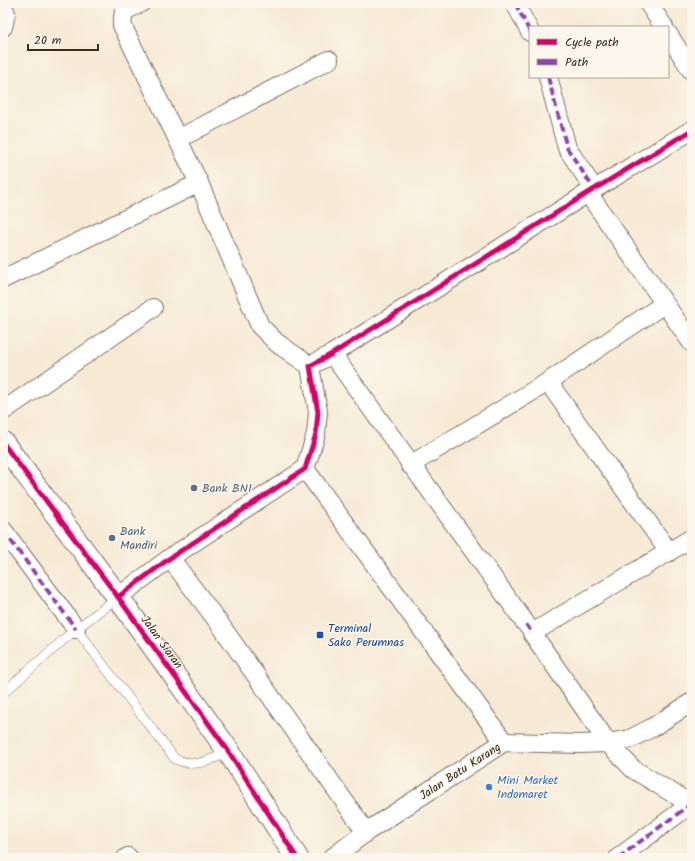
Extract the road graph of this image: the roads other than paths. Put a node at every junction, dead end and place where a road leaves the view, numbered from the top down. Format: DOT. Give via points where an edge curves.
graph roads {
  1 [pos="140,3"];
  2 [pos="515,3"];
  3 [pos="648,3"];
  4 [pos="3,8"];
  5 [pos="663,26"];
  6 [pos="3,27"];
  7 [pos="529,30"];
  8 [pos="669,36"];
  9 [pos="328,60"];
  10 [pos="692,71"];
  11 [pos="548,78"];
  12 [pos="692,130"];
  13 [pos="178,139"];
  14 [pos="199,183"];
  15 [pos="591,191"];
  16 [pos="3,279"];
  17 [pos="664,304"];
  18 [pos="153,308"];
  19 [pos="692,343"];
  20 [pos="332,354"];
  21 [pos="310,366"];
  22 [pos="548,382"];
  23 [pos="3,411"];
  24 [pos="5,450"];
  25 [pos="410,465"];
  26 [pos="305,469"];
  27 [pos="3,530"];
  28 [pos="692,538"];
  29 [pos="669,552"];
  30 [pos="170,558"];
  31 [pos="118,597"];
  32 [pos="526,624"];
  33 [pos="76,629"];
  34 [pos="3,693"];
  35 [pos="692,702"];
  36 [pos="504,742"];
  37 [pos="608,743"];
  38 [pos="229,752"];
  39 [pos="691,805"];
  40 [pos="366,832"];
  41 [pos="297,858"];
  42 [pos="332,858"];
  43 [pos="618,858"];
  1 -- 13 [label="street" via="124,12 122,25"];
  2 -- 7 [label="street"];
  3 -- 5 [label="street"];
  4 -- 6 [label="street" via="6,13"];
  8 -- 10 [label="street"];
  9 -- 13 [label="street"];
  11 -- 15 [label="street" via="567,148"];
  12 -- 15 [label="street"];
  13 -- 14 [label="street"];
  14 -- 16 [label="street"];
  14 -- 21 [label="street" via="260,326 278,343"];
  15 -- 17 [label="street"];
  15 -- 20 [label="street"];
  17 -- 19 [label="street"];
  17 -- 22 [label="street"];
  18 -- 23 [label="street"];
  20 -- 21 [label="street"];
  20 -- 25 [label="street"];
  21 -- 26 [label="street" via="318,412 316,434"];
  22 -- 25 [label="street"];
  22 -- 29 [label="street"];
  24 -- 31 [label="street, Jalan Siaran"];
  25 -- 32 [label="street"];
  26 -- 30 [label="street"];
  26 -- 36 [label="street"];
  27 -- 33 [label="street"];
  28 -- 29 [label="street"];
  29 -- 37 [label="street" via="532,633"];
  30 -- 31 [label="street"];
  30 -- 40 [label="street" via="219,623"];
  31 -- 33 [label="lane"];
  31 -- 38 [label="street, Jalan Siaran"];
  33 -- 34 [label="lane"];
  33 -- 38 [label="lane" via="175,758 199,764"];
  35 -- 37 [label="street, Jalan Batu Karang" via="630,739"];
  36 -- 37 [label="street, Jalan Batu Karang"];
  36 -- 40 [label="street, Jalan Batu Karang"];
  37 -- 39 [label="street" via="633,769"];
  38 -- 41 [label="street, Jalan Siaran"];
  39 -- 43 [label="street"];
  40 -- 42 [label="street, Jalan Batu Karang"];
}
